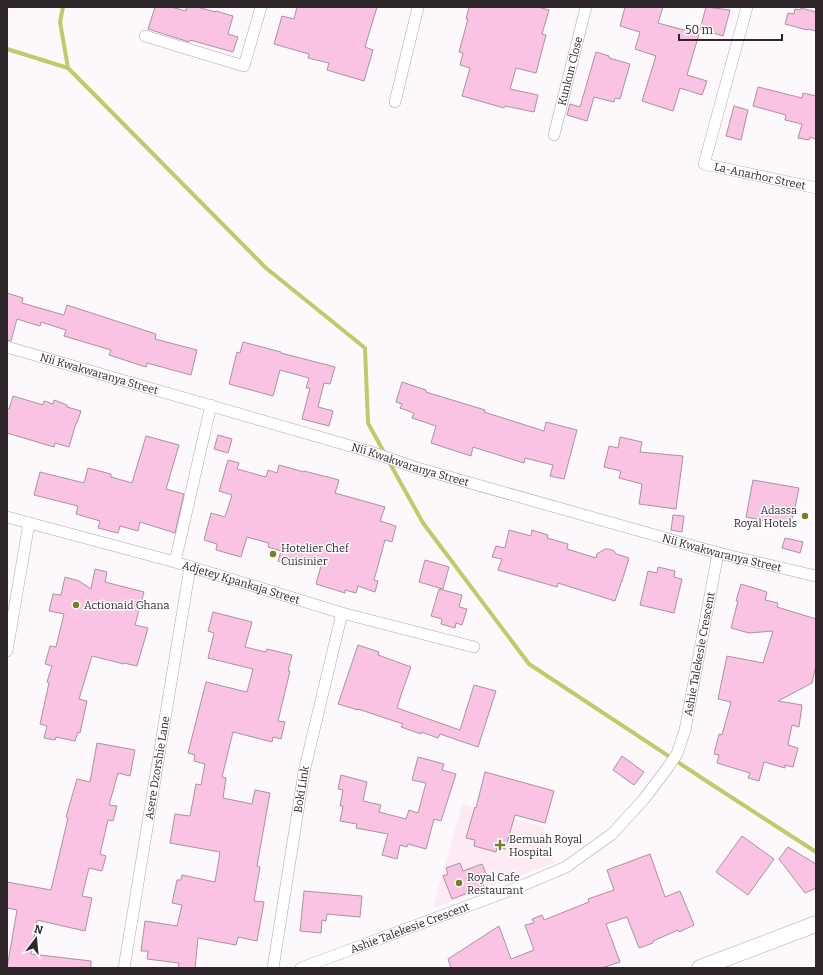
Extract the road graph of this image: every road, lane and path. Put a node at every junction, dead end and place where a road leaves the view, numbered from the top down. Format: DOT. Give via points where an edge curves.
graph roads {
  1 [pos="261,7"];
  2 [pos="418,7"];
  3 [pos="586,7"];
  4 [pos="747,7"];
  5 [pos="145,36"];
  6 [pos="395,102"];
  7 [pos="554,135"];
  8 [pos="816,188"];
  9 [pos="7,347"];
  10 [pos="211,405"];
  11 [pos="7,517"];
  12 [pos="29,523"];
  13 [pos="718,553"];
  14 [pos="176,562"];
  15 [pos="190,567"];
  16 [pos="816,576"];
  17 [pos="342,613"];
  18 [pos="474,647"];
  19 [pos="7,651"];
  20 [pos="816,924"];
  21 [pos="124,968"];
  22 [pos="273,968"];
  23 [pos="301,968"];
  24 [pos="700,968"];
  1 -- 5 [label="street" via="244,66"];
  2 -- 6 [label="street"];
  3 -- 7 [label="street, Kunkun Close"];
  4 -- 8 [label="street, La-Anarhor Street" via="704,164"];
  9 -- 10 [label="street, Nii Kwakwaranya Street"];
  10 -- 13 [label="street, Nii Kwakwaranya Street" via="414,467"];
  10 -- 14 [label="street"];
  11 -- 12 [label="street, Adjetey Kpankaja Street"];
  12 -- 14 [label="street, Adjetey Kpankaja Street"];
  12 -- 19 [label="street"];
  13 -- 16 [label="street, Nii Kwakwaranya Street"];
  13 -- 23 [label="street, Ashie Talekesie Crescent" via="685,730 677,754 644,799 612,834 566,867 512,890"];
  14 -- 15 [label="street, Adjetey Kpankaja Street"];
  15 -- 17 [label="street, Adjetey Kpankaja Street"];
  15 -- 21 [label="street, Asere Dzorshie Lane"];
  17 -- 18 [label="street, Adjetey Kpankaja Street"];
  17 -- 22 [label="street, Boki Link" via="304,772"];
  20 -- 24 [label="main road"];
}
